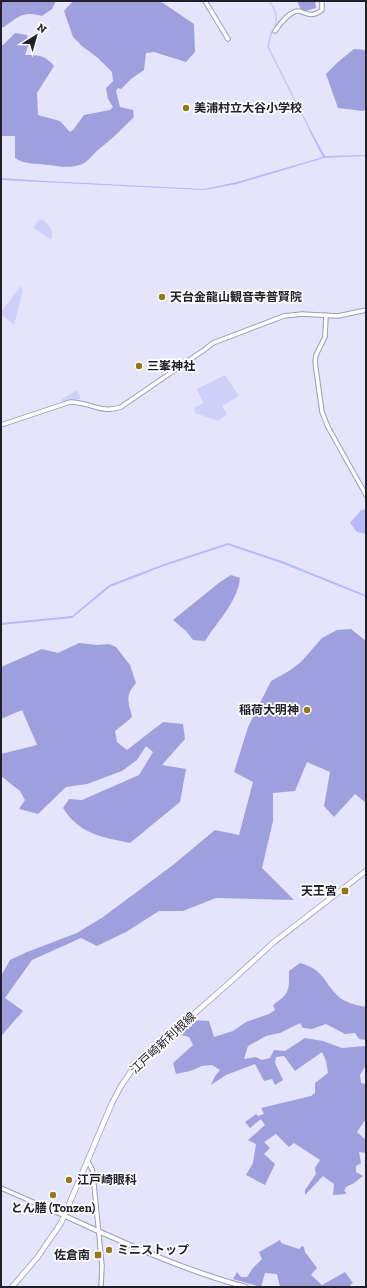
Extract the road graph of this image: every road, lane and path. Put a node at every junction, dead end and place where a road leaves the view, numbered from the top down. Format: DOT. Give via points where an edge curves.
graph roads {
  1 [pos="205,1"];
  2 [pos="322,1"];
  3 [pos="276,30"];
  4 [pos="228,39"];
  5 [pos="366,310"];
  6 [pos="326,315"];
  7 [pos="1,426"];
  8 [pos="366,495"];
  9 [pos="366,871"];
  10 [pos="88,1162"];
  11 [pos="1,1188"];
  12 [pos="65,1216"];
  13 [pos="99,1231"];
  14 [pos="12,1287"];
  15 [pos="101,1287"];
  16 [pos="246,1287"];
  1 -- 4 [label="street"];
  2 -- 3 [label="street" via="322,10 319,12 294,12"];
  5 -- 6 [label="street" via="338,316"];
  6 -- 7 [label="street" via="284,316 213,343 128,403 115,409 70,402"];
  6 -- 8 [label="street" via="325,337 315,362 322,412"];
  9 -- 10 [label="main road, 江戸崎新利根線" via="274,942 137,1064 116,1094"];
  10 -- 12 [label="main road, 江戸崎新利根線"];
  10 -- 13 [label="street" via="93,1174"];
  11 -- 12 [label="street"];
  12 -- 13 [label="main road"];
  12 -- 14 [label="main road, 江戸崎新利根線" via="52,1238"];
  13 -- 15 [label="street"];
  13 -- 16 [label="main road" via="199,1273"];
}
